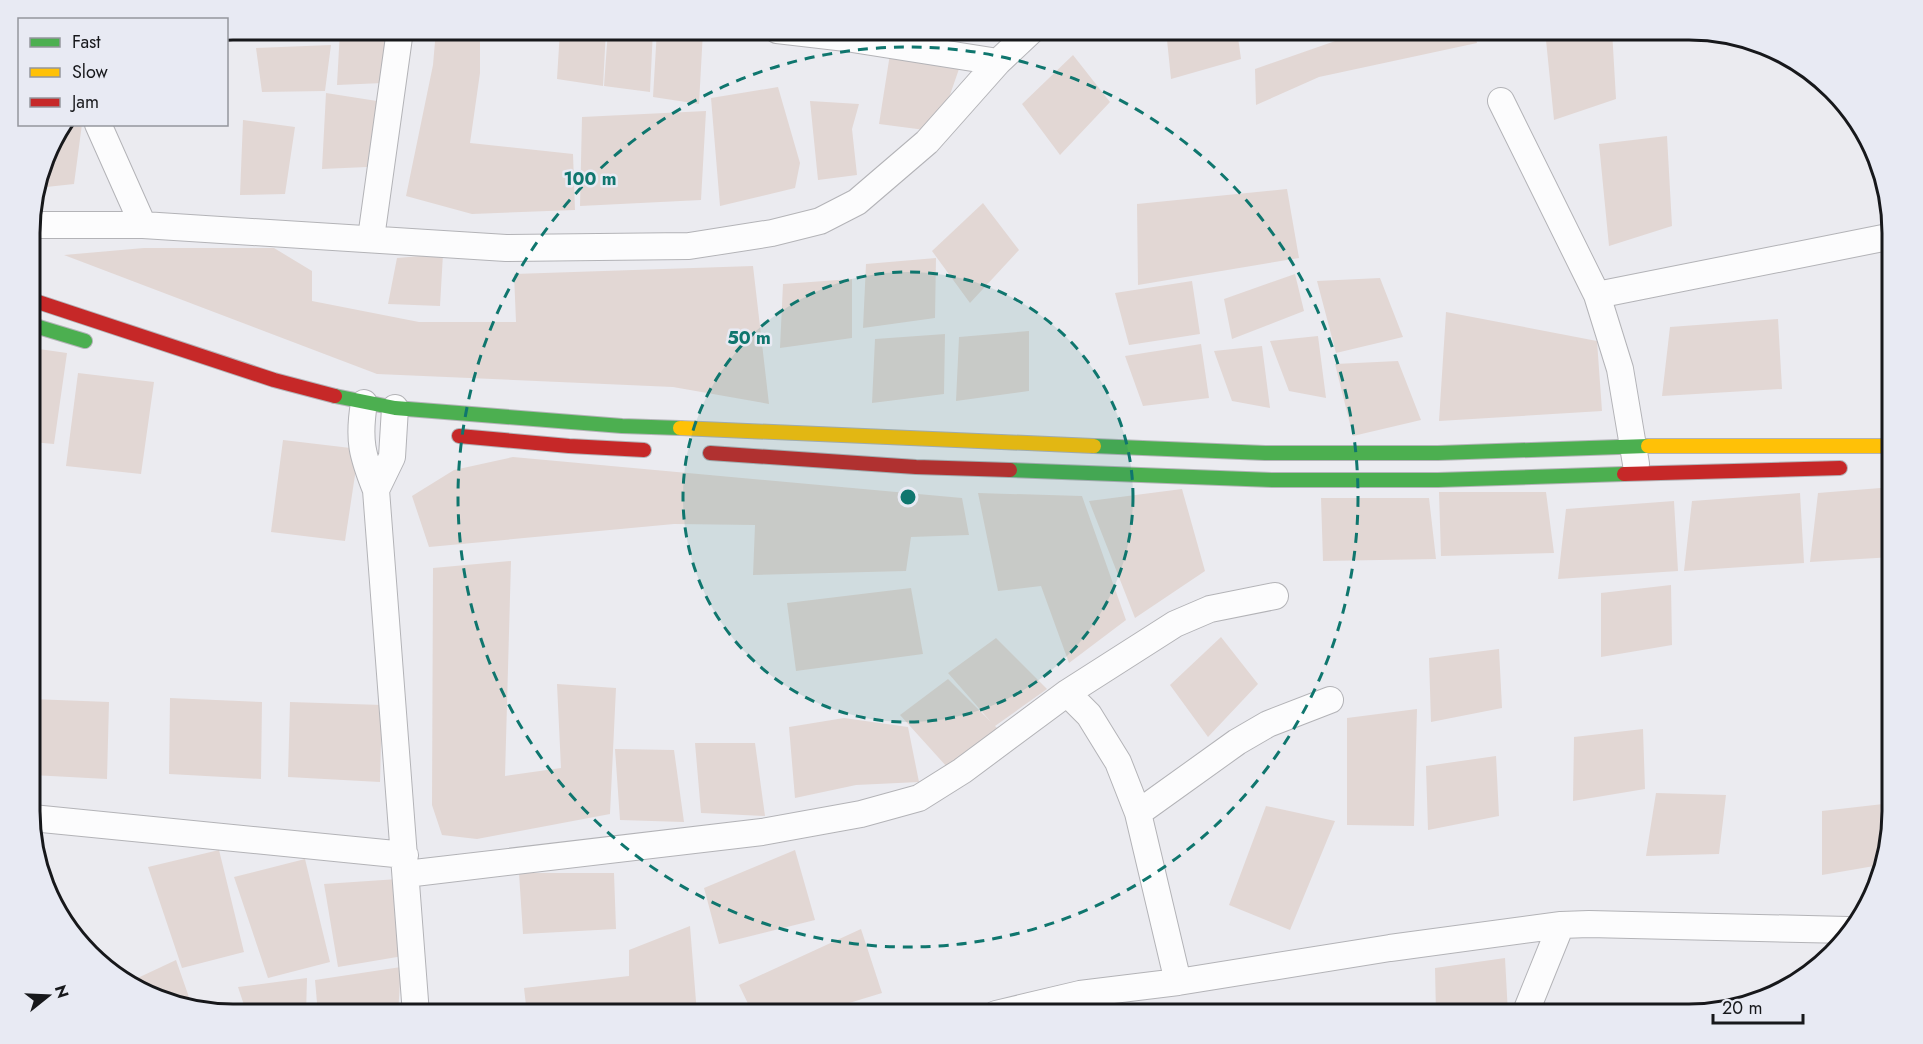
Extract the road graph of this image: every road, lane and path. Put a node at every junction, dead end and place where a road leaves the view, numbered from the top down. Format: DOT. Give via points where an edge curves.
graph roads {
  1 [pos="399,40"];
  2 [pos="878,40"];
  3 [pos="1022,40"];
  4 [pos="999,63"];
  5 [pos="1501,101"];
  6 [pos="99,126"];
  7 [pos="41,225"];
  8 [pos="143,225"];
  9 [pos="370,238"];
  10 [pos="1882,238"];
  11 [pos="1597,295"];
  12 [pos="41,303"];
  13 [pos="41,328"];
  14 [pos="96,344"];
  15 [pos="377,422"];
  16 [pos="440,434"];
  17 [pos="1635,446"];
  18 [pos="1882,446"];
  19 [pos="653,450"];
  20 [pos="701,453"];
  21 [pos="1858,467"];
  22 [pos="1637,475"];
  23 [pos="1275,596"];
  24 [pos="1067,693"];
  25 [pos="1330,700"];
  26 [pos="1138,813"];
  27 [pos="41,819"];
  28 [pos="405,865"];
  29 [pos="1561,925"];
  30 [pos="1841,930"];
  31 [pos="1179,982"];
  32 [pos="1040,1003"];
  33 [pos="1529,1003"];
  34 [pos="415,1004"];
  1 -- 9 [label="street"];
  2 -- 4 [label="street"];
  3 -- 4 [label="street"];
  4 -- 9 [label="street" via="927,142 857,202 820,221 689,246 506,248"];
  5 -- 11 [label="street"];
  6 -- 8 [label="street"];
  7 -- 8 [label="street"];
  8 -- 9 [label="street"];
  10 -- 11 [label="street"];
  11 -- 17 [label="street" via="1620,369"];
  12 -- 15 [label="main road" via="274,380"];
  13 -- 14 [label="main road"];
  15 -- 17 [label="main road" via="634,427 1265,453 1438,453"];
  15 -- 28 [label="street" via="363,458 375,489"];
  16 -- 19 [label="main road"];
  17 -- 18 [label="main road"];
  17 -- 22 [label="street"];
  20 -- 22 [label="main road" via="916,467 1273,480"];
  21 -- 22 [label="main road"];
  23 -- 24 [label="street" via="1210,609 1174,624"];
  24 -- 26 [label="street" via="1089,716 1118,762"];
  24 -- 28 [label="street" via="963,771 919,798 861,814 762,832"];
  25 -- 26 [label="street" via="1237,742"];
  26 -- 31 [label="street"];
  27 -- 28 [label="street"];
  28 -- 34 [label="street"];
  29 -- 30 [label="street"];
  29 -- 31 [label="street"];
  29 -- 33 [label="street"];
  31 -- 32 [label="street" via="1080,994"];
}
